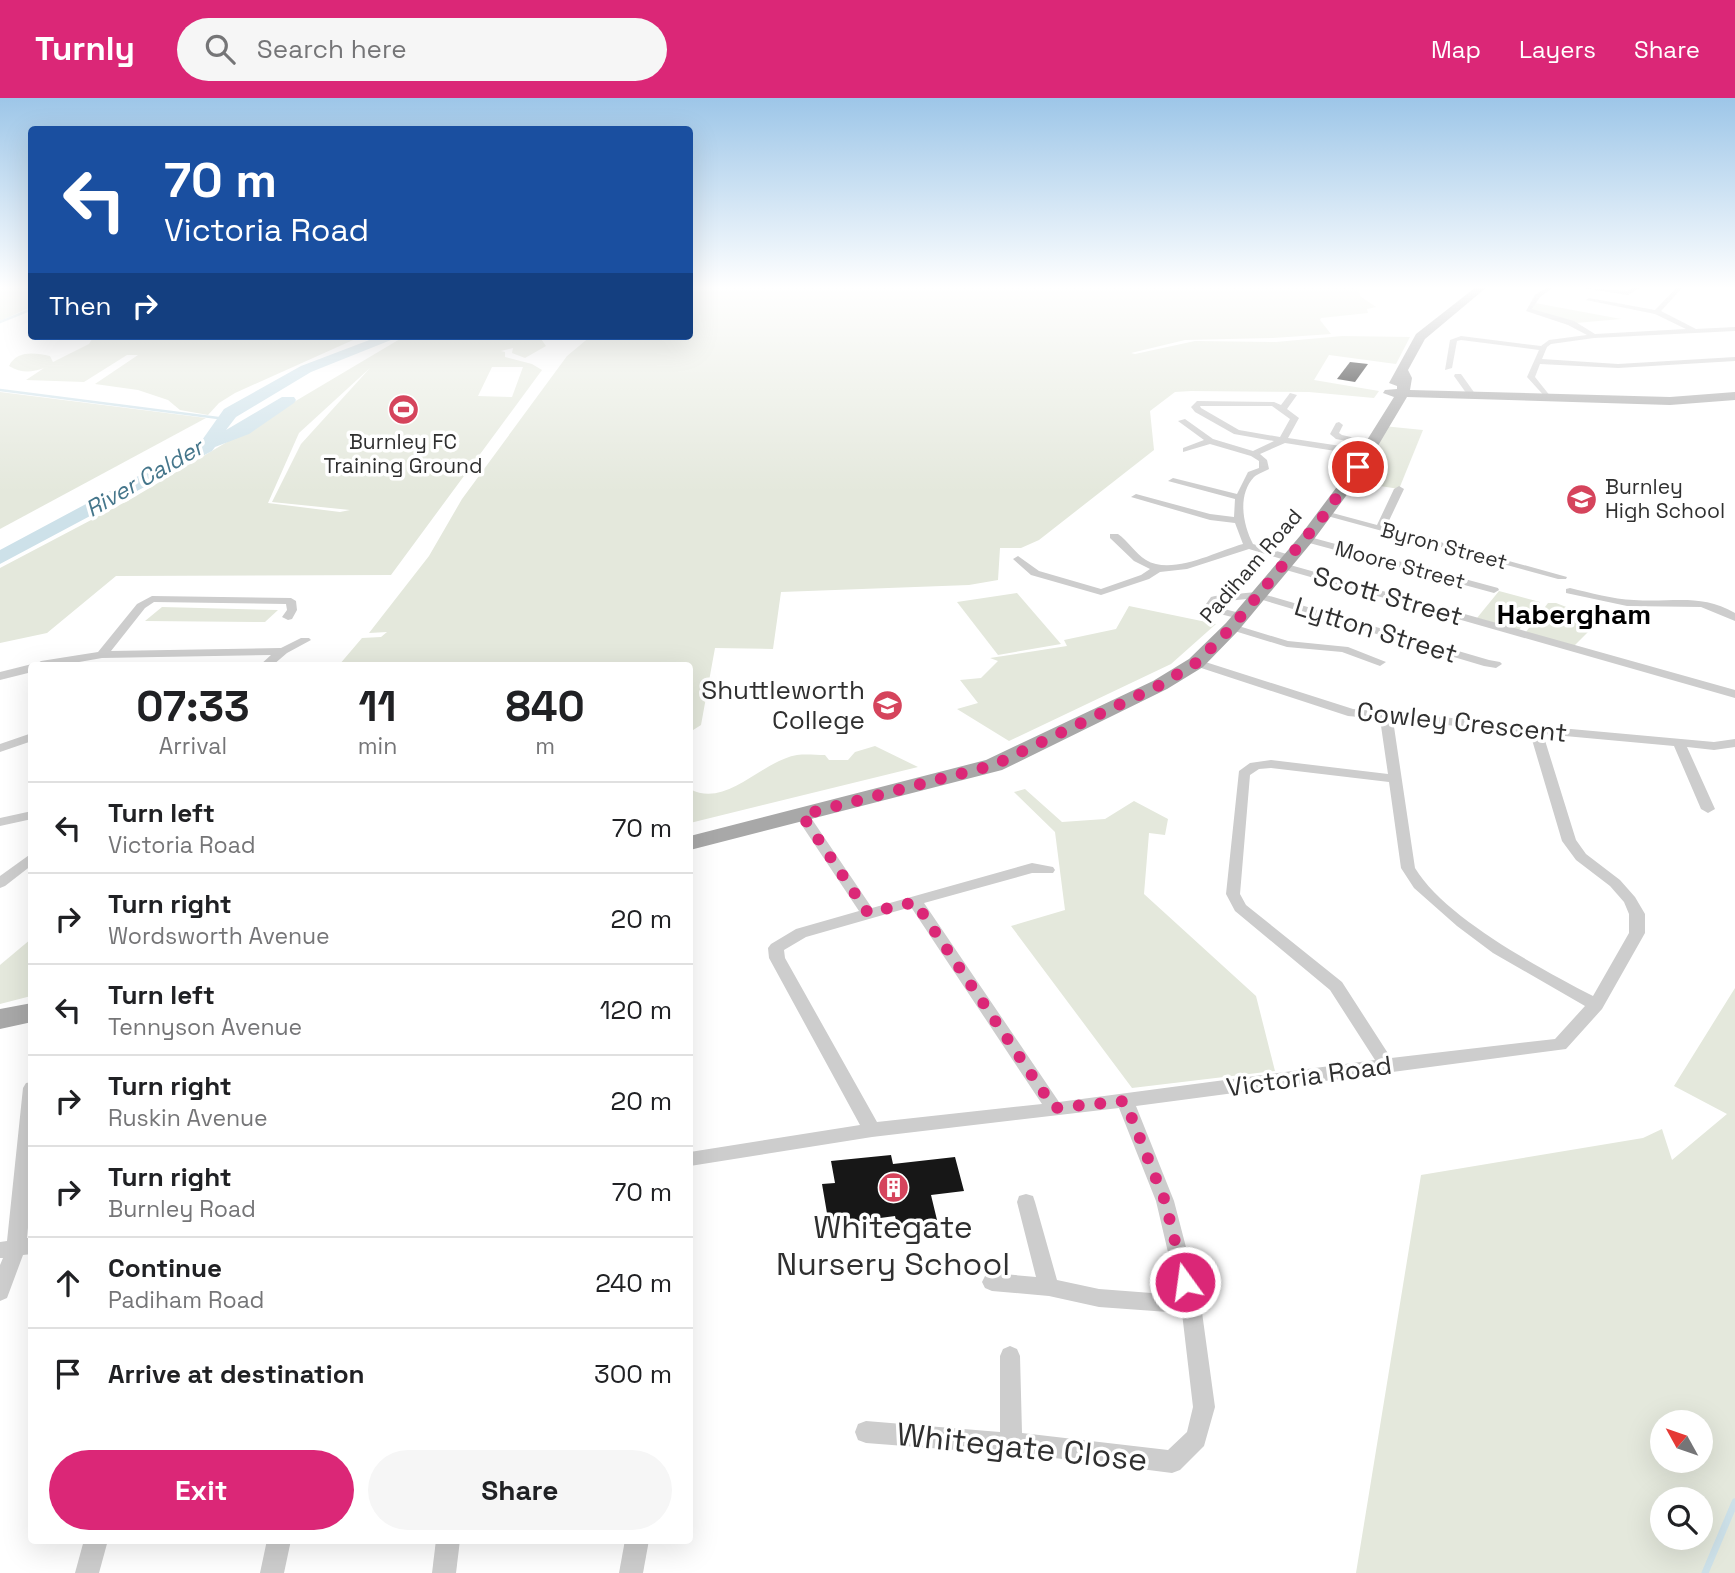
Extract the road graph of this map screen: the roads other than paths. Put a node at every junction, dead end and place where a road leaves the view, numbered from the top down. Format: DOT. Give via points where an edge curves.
graph roads {
  1 [pos="1411,356"];
  2 [pos="1451,356"];
  3 [pos="1540,356"];
  4 [pos="1735,359"];
  5 [pos="1538,361"];
  6 [pos="1448,368"];
  7 [pos="1458,376"];
  8 [pos="1396,394"];
  9 [pos="1293,395"];
  10 [pos="1472,395"];
  11 [pos="1735,396"];
  12 [pos="1547,397"];
  13 [pos="1282,410"];
  14 [pos="1182,421"];
  15 [pos="1339,425"];
  16 [pos="1283,440"];
  17 [pos="1210,441"];
  18 [pos="1370,448"];
  19 [pos="1186,450"];
  20 [pos="1254,454"];
  21 [pos="1173,481"];
  22 [pos="1399,489"];
  23 [pos="1136,497"];
  24 [pos="1239,497"];
  25 [pos="1325,514"];
  26 [pos="1238,520"];
  27 [pos="1380,529"];
  28 [pos="1114,537"];
  29 [pos="1306,539"];
  30 [pos="1249,545"];
  31 [pos="1018,559"];
  32 [pos="1286,562"];
  33 [pos="1157,569"];
  34 [pos="1562,577"];
  35 [pos="1494,590"];
  36 [pos="1570,591"];
  37 [pos="1256,595"];
  38 [pos="288,617"];
  39 [pos="1735,618"];
  40 [pos="1236,622"];
  41 [pos="304,640"];
  42 [pos="283,651"];
  43 [pos="102,655"];
  44 [pos="59,662"];
  45 [pos="270,662"];
  46 [pos="1380,662"];
  47 [pos="1196,663"];
  48 [pos="1496,664"];
  49 [pos="28,669"];
  50 [pos="0,676"];
  51 [pos="1735,694"];
  52 [pos="1385,716"];
  53 [pos="1535,730"];
  54 [pos="28,738"];
  55 [pos="1679,743"];
  56 [pos="1735,743"];
  57 [pos="0,748"];
  58 [pos="1394,779"];
  59 [pos="1708,809"];
  60 [pos="802,815"];
  61 [pos="28,817"];
  62 [pos="0,822"];
  63 [pos="693,842"];
  64 [pos="28,860"];
  65 [pos="1048,870"];
  66 [pos="0,883"];
  67 [pos="915,902"];
  68 [pos="868,913"];
  69 [pos="1596,1005"];
  70 [pos="28,1013"];
  71 [pos="0,1019"];
  72 [pos="1387,1065"];
  73 [pos="1125,1101"];
  74 [pos="1054,1108"];
  75 [pos="28,1128"];
  76 [pos="872,1130"];
  77 [pos="693,1160"];
  78 [pos="1026,1202"];
  79 [pos="16,1248"];
  80 [pos="992,1282"];
  81 [pos="1049,1287"];
  82 [pos="0,1292"];
  83 [pos="1191,1305"];
  84 [pos="1010,1356"];
  85 [pos="866,1432"];
  86 [pos="1011,1444"];
  87 [pos="95,1544"];
  88 [pos="278,1544"];
  89 [pos="448,1544"];
  90 [pos="636,1544"];
  91 [pos="87,1573"];
  92 [pos="272,1573"];
  93 [pos="444,1573"];
  94 [pos="631,1573"];
  1 -- 8 [label="main road, Padiham Road" via="1403,372 1406,378"];
  2 -- 6 [label="street"];
  3 -- 5 [label="street"];
  4 -- 5 [label="street" via="1618,366"];
  5 -- 12 [label="street" via="1531,377"];
  7 -- 10 [label="street"];
  8 -- 10 [label="main road"];
  8 -- 18 [label="main road, Padiham Road"];
  9 -- 13 [label="street"];
  10 -- 12 [label="main road"];
  11 -- 12 [label="main road" via="1670,401"];
  13 -- 16 [label="street" via="1296,418"];
  13 -- 16 [label="street" via="1267,403 1203,401 1195,407 1231,431"];
  14 -- 17 [label="street"];
  15 -- 18 [label="street" via="1335,434 1339,437"];
  16 -- 18 [label="street"];
  16 -- 20 [label="street"];
  17 -- 19 [label="street"];
  17 -- 20 [label="street"];
  18 -- 25 [label="main road, Padiham Road"];
  20 -- 24 [label="street" via="1263,460 1264,469 1251,474"];
  21 -- 24 [label="street"];
  22 -- 27 [label="street"];
  23 -- 26 [label="street"];
  24 -- 26 [label="street"];
  25 -- 27 [label="street, Byron Street"];
  25 -- 29 [label="main road, Padiham Road"];
  26 -- 30 [label="street"];
  27 -- 34 [label="street, Byron Street"];
  28 -- 33 [label="street" via="1127,552"];
  29 -- 32 [label="main road, Padiham Road"];
  29 -- 35 [label="street, Moore Street"];
  30 -- 32 [label="street, Scott Street"];
  30 -- 33 [label="street" via="1185,566"];
  31 -- 33 [label="street" via="1035,573 1101,592"];
  32 -- 37 [label="main road, Padiham Road"];
  32 -- 51 [label="street, Scott Street"];
  36 -- 39 [label="street" via="1647,604 1695,601"];
  37 -- 40 [label="main road, Padiham Road"];
  37 -- 40 [label="street" via="1215,599 1211,604"];
  37 -- 48 [label="street, Lytton Street"];
  38 -- 43 [label="street" via="291,601 152,599 141,606"];
  40 -- 46 [label="street" via="1287,644 1344,649"];
  40 -- 47 [label="main road, Padiham Road"];
  41 -- 42 [label="street"];
  42 -- 43 [label="street"];
  42 -- 45 [label="street"];
  43 -- 44 [label="street"];
  47 -- 52 [label="street, Cowley Crescent" via="1352,713"];
  47 -- 60 [label="main road, Padiham Road" via="994,765"];
  49 -- 50 [label="street"];
  52 -- 53 [label="street, Cowley Crescent"];
  52 -- 58 [label="street"];
  53 -- 55 [label="street, Cowley Crescent"];
  53 -- 69 [label="street, Victoria Road" via="1569,841 1581,857 1615,883 1637,914 1637,933"];
  54 -- 57 [label="street"];
  55 -- 56 [label="street, Cowley Crescent"];
  55 -- 59 [label="street"];
  58 -- 69 [label="street" via="1408,868 1416,883 1515,962"];
  58 -- 72 [label="street" via="1255,766 1244,774 1233,894 1240,908 1336,986"];
  60 -- 63 [label="main road, Padiham Road"];
  60 -- 68 [label="street"];
  61 -- 62 [label="street"];
  64 -- 66 [label="street"];
  65 -- 67 [label="street" via="1032,868"];
  67 -- 68 [label="street"];
  67 -- 74 [label="street"];
  68 -- 76 [label="street" via="801,933 776,948"];
  69 -- 72 [label="street, Victoria Road" via="1560,1045"];
  70 -- 71 [label="main road"];
  72 -- 73 [label="street, Victoria Road"];
  73 -- 74 [label="street, Victoria Road"];
  73 -- 83 [label="street, Whitegate Close" via="1165,1201"];
  74 -- 76 [label="street, Victoria Road"];
  75 -- 79 [label="street"];
  76 -- 77 [label="street, Victoria Road"];
  78 -- 81 [label="street"];
  79 -- 82 [label="street"];
  80 -- 81 [label="street"];
  81 -- 83 [label="street" via="1099,1298"];
  83 -- 86 [label="street, Whitegate Close" via="1204,1408 1196,1438 1172,1462"];
  84 -- 86 [label="street"];
  85 -- 86 [label="street, Whitegate Close"];
  87 -- 91 [label="street"];
  88 -- 92 [label="street"];
  89 -- 93 [label="street"];
  90 -- 94 [label="street"];
}
